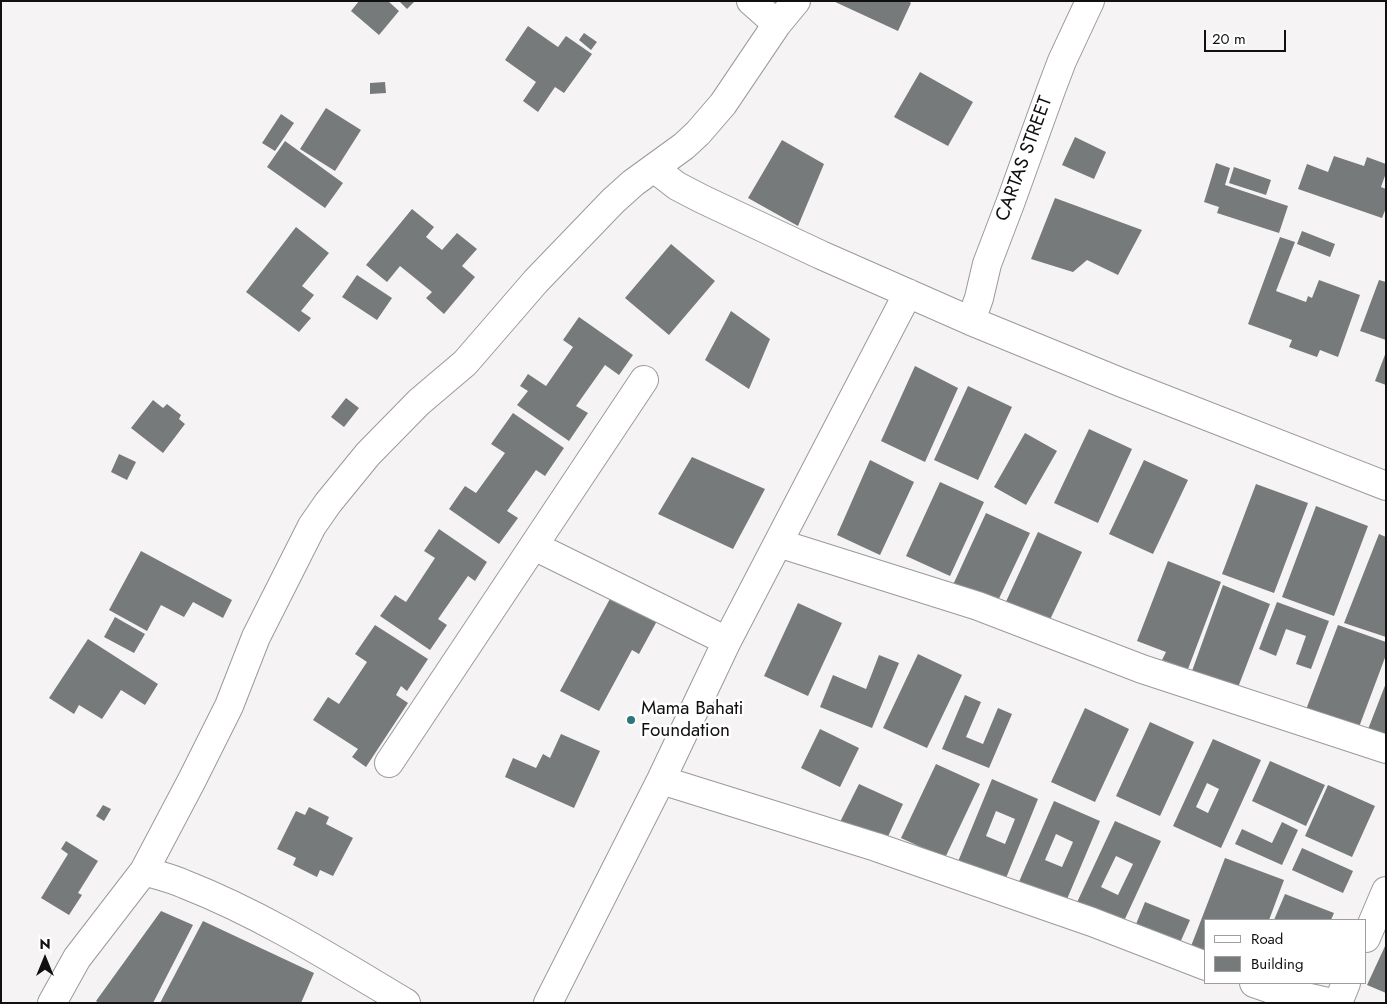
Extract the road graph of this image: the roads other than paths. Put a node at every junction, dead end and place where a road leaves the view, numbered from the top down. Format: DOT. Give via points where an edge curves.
graph roads {
  1 [pos="751,1"];
  2 [pos="796,1"];
  3 [pos="1090,1"];
  4 [pos="777,24"];
  5 [pos="655,169"];
  6 [pos="908,294"];
  7 [pos="971,321"];
  8 [pos="644,380"];
  9 [pos="1386,486"];
  10 [pos="778,543"];
  11 [pos="534,546"];
  12 [pos="727,641"];
  13 [pos="1386,749"];
  14 [pos="389,763"];
  15 [pos="660,780"];
  16 [pos="144,872"];
  17 [pos="1386,891"];
  18 [pos="1367,936"];
  19 [pos="1204,965"];
  20 [pos="1257,984"];
  21 [pos="1346,984"];
  22 [pos="52,1003"];
  23 [pos="406,1003"];
  24 [pos="548,1003"];
  25 [pos="1332,1003"];
  26 [pos="1338,1003"];
  1 -- 4 [label="street"];
  2 -- 4 [label="street"];
  3 -- 7 [label="street, CARTAS STREET" via="1051,90 987,264"];
  4 -- 5 [label="street" via="723,104 684,146"];
  5 -- 6 [label="street" via="702,199"];
  5 -- 16 [label="street" via="614,201 536,281 465,363 419,402 368,454 328,503 312,526 256,637 229,706"];
  6 -- 7 [label="street"];
  6 -- 10 [label="street"];
  7 -- 9 [label="street"];
  8 -- 11 [label="street"];
  10 -- 12 [label="street"];
  10 -- 13 [label="street" via="978,606 1142,669"];
  11 -- 12 [label="street"];
  11 -- 14 [label="street"];
  12 -- 15 [label="street"];
  15 -- 19 [label="street" via="876,847 1092,922"];
  15 -- 24 [label="street"];
  16 -- 22 [label="street" via="77,958"];
  16 -- 23 [label="street" via="183,883 290,933"];
  17 -- 18 [label="street"];
  20 -- 25 [label="street"];
  21 -- 26 [label="street"];
}
